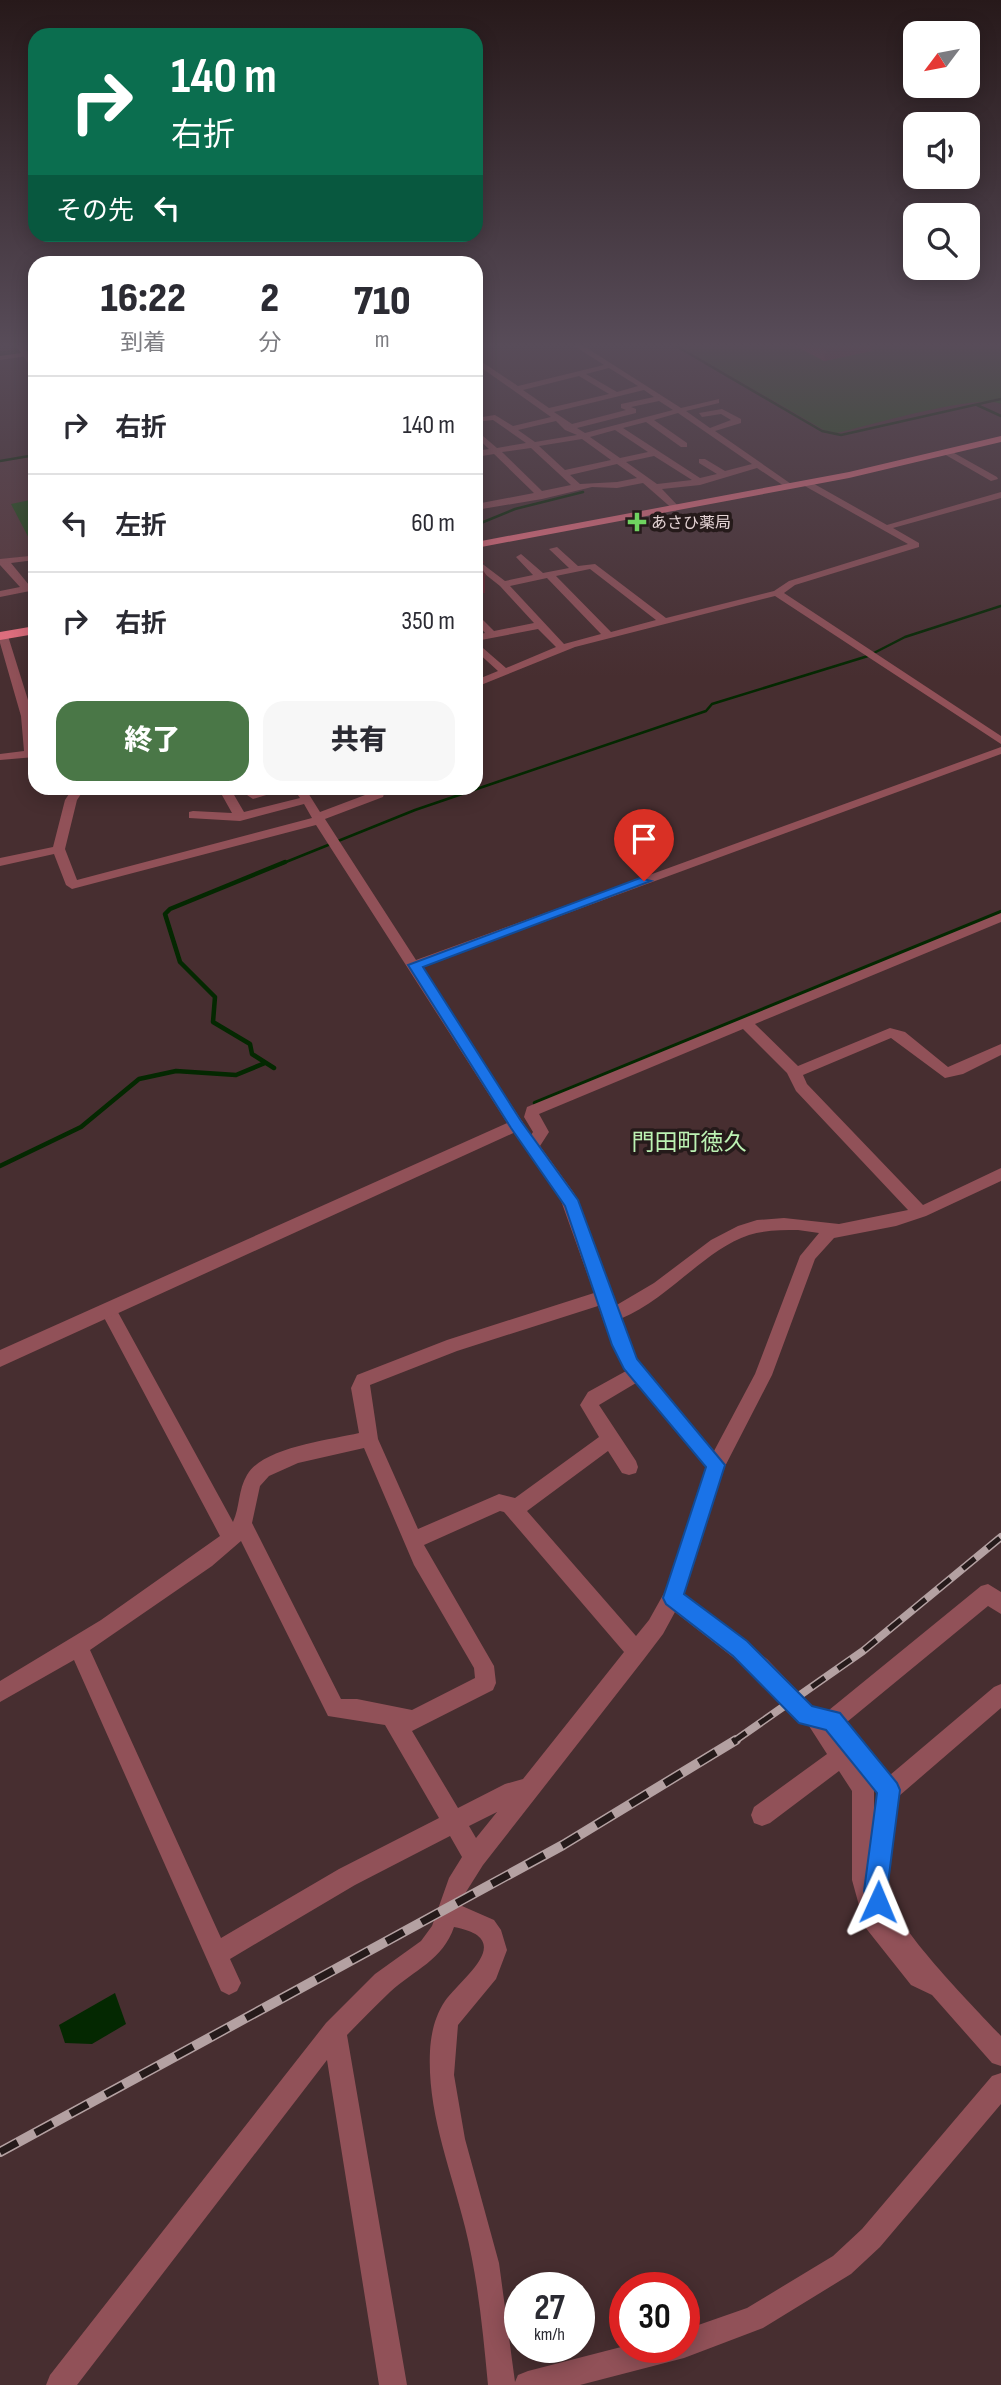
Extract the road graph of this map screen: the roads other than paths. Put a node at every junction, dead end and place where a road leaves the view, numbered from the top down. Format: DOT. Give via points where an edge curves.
graph roads {
  1 [pos="499,454"];
  2 [pos="544,454"];
  3 [pos="606,454"];
  4 [pos="650,454"];
  5 [pos="657,454"];
  6 [pos="743,454"];
  7 [pos="937,454"];
  8 [pos="951,454"];
  9 [pos="702,461"];
  10 [pos="617,462"];
  11 [pos="757,464"];
  12 [pos="565,473"];
  13 [pos="722,473"];
  14 [pos="994,478"];
  15 [pos="643,480"];
  16 [pos="701,482"];
  17 [pos="806,483"];
  18 [pos="790,486"];
  19 [pos="578,487"];
  20 [pos="655,487"];
  21 [pos="483,494"];
  22 [pos="1001,495"];
  23 [pos="542,496"];
  24 [pos="981,499"];
  25 [pos="494,503"];
  26 [pos="483,505"];
  27 [pos="676,508"];
  28 [pos="1001,509"];
  29 [pos="885,528"];
  30 [pos="483,544"];
  31 [pos="554,549"];
  32 [pos="521,557"];
  33 [pos="28,559"];
  34 [pos="3,562"];
  35 [pos="483,567"];
  36 [pos="575,568"];
  37 [pos="545,575"];
  38 [pos="18,576"];
  39 [pos="0,581"];
  40 [pos="503,583"];
  41 [pos="28,585"];
  42 [pos="28,589"];
  43 [pos="777,593"];
  44 [pos="0,594"];
  45 [pos="663,621"];
  46 [pos="483,624"];
  47 [pos="541,625"];
  48 [pos="28,631"];
  49 [pos="492,635"];
  50 [pos="608,635"];
  51 [pos="1,636"];
  52 [pos="483,637"];
  53 [pos="562,648"];
  54 [pos="483,652"];
  55 [pos="13,667"];
  56 [pos="0,669"];
  57 [pos="506,673"];
  58 [pos="483,681"];
  59 [pos="28,707"];
  60 [pos="1001,741"];
  61 [pos="1001,750"];
  62 [pos="28,754"];
  63 [pos="0,757"];
  64 [pos="74,795"];
  65 [pos="228,795"];
  66 [pos="300,795"];
  67 [pos="304,795"];
  68 [pos="377,795"];
  69 [pos="193,815"];
  70 [pos="240,817"];
  71 [pos="319,819"];
  72 [pos="59,849"];
  73 [pos="0,862"];
  74 [pos="999,921"];
  75 [pos="415,965"];
  76 [pos="745,1023"];
  77 [pos="1001,1049"];
  78 [pos="794,1073"];
  79 [pos="516,1125"];
  80 [pos="532,1146"];
  81 [pos="1001,1174"];
  82 [pos="920,1212"];
  83 [pos="839,1230"];
  84 [pos="608,1306"];
  85 [pos="108,1310"];
  86 [pos="0,1359"];
  87 [pos="638,1373"];
  88 [pos="610,1438"];
  89 [pos="369,1439"];
  90 [pos="715,1465"];
  91 [pos="629,1467"];
  92 [pos="514,1510"];
  93 [pos="237,1531"];
  94 [pos="412,1541"];
  95 [pos="997,1593"];
  96 [pos="673,1598"];
  97 [pos="78,1647"];
  98 [pos="637,1652"];
  99 [pos="0,1692"];
  100 [pos="1001,1694"];
  101 [pos="392,1718"];
  102 [pos="825,1720"];
  103 [pos="842,1756"];
  104 [pos="528,1789"];
  105 [pos="889,1790"];
  106 [pos="762,1815"];
  107 [pos="454,1821"];
  108 [pos="475,1857"];
  109 [pos="449,1915"];
  110 [pos="216,1954"];
  111 [pos="229,1983"];
  112 [pos="942,1986"];
  113 [pos="334,2031"];
  114 [pos="1001,2054"];
  115 [pos="1001,2085"];
  116 [pos="700,2338"];
  117 [pos="612,2363"];
  118 [pos="60,2385"];
  119 [pos="393,2385"];
  120 [pos="502,2385"];
  121 [pos="528,2385"];
  1 -- 23 [label="street"];
  2 -- 12 [label="street"];
  3 -- 10 [label="street"];
  4 -- 10 [label="street"];
  5 -- 16 [label="street"];
  6 -- 11 [label="street"];
  7 -- 17 [label="highway"];
  8 -- 14 [label="street"];
  9 -- 13 [label="street"];
  10 -- 12 [label="street"];
  10 -- 15 [label="street"];
  11 -- 13 [label="street"];
  11 -- 18 [label="street"];
  12 -- 19 [label="street"];
  13 -- 16 [label="street"];
  15 -- 19 [label="street"];
  15 -- 20 [label="street"];
  16 -- 20 [label="street"];
  17 -- 18 [label="highway"];
  17 -- 29 [label="street"];
  18 -- 27 [label="highway"];
  19 -- 23 [label="street"];
  20 -- 27 [label="street"];
  21 -- 25 [label="street"];
  22 -- 24 [label="street"];
  23 -- 25 [label="street"];
  24 -- 28 [label="street"];
  24 -- 29 [label="street"];
  25 -- 26 [label="street"];
  27 -- 30 [label="highway"];
  29 -- 43 [label="street" via="915,545 792,583"];
  31 -- 36 [label="street"];
  32 -- 37 [label="street"];
  33 -- 34 [label="street"];
  34 -- 38 [label="street"];
  35 -- 40 [label="street"];
  36 -- 37 [label="street"];
  36 -- 45 [label="street" via="592,566"];
  37 -- 40 [label="street"];
  37 -- 50 [label="street"];
  38 -- 39 [label="street"];
  38 -- 41 [label="street"];
  40 -- 47 [label="street"];
  42 -- 44 [label="street"];
  43 -- 45 [label="street"];
  43 -- 60 [label="street"];
  45 -- 50 [label="street"];
  46 -- 49 [label="street"];
  47 -- 49 [label="street"];
  47 -- 53 [label="street"];
  48 -- 51 [label="highway"];
  49 -- 52 [label="street"];
  50 -- 53 [label="street"];
  51 -- 55 [label="street"];
  53 -- 57 [label="street"];
  54 -- 57 [label="street"];
  55 -- 56 [label="street"];
  55 -- 59 [label="street"];
  57 -- 58 [label="street"];
  61 -- 75 [label="street"];
  62 -- 63 [label="street"];
  64 -- 72 [label="street"];
  65 -- 70 [label="street"];
  66 -- 70 [label="street"];
  67 -- 71 [label="street"];
  68 -- 71 [label="street"];
  69 -- 70 [label="street"];
  71 -- 72 [label="street" via="72,885"];
  71 -- 75 [label="street"];
  72 -- 73 [label="street"];
  74 -- 76 [label="street"];
  75 -- 79 [label="street"];
  76 -- 78 [label="street"];
  76 -- 80 [label="street" via="532,1111 541,1132"];
  77 -- 78 [label="street" via="945,1073 900,1035 890,1032"];
  78 -- 82 [label="street" via="801,1087"];
  79 -- 80 [label="street"];
  79 -- 85 [label="street"];
  80 -- 84 [label="street" via="572,1205"];
  81 -- 82 [label="street"];
  82 -- 83 [label="street"];
  83 -- 84 [label="street" via="783,1224 733,1234 648,1298"];
  83 -- 90 [label="street" via="820,1242 801,1267 764,1375"];
  84 -- 87 [label="street" via="624,1353"];
  84 -- 89 [label="street" via="453,1345 363,1380 360,1388"];
  85 -- 86 [label="street"];
  85 -- 93 [label="street"];
  87 -- 88 [label="street" via="594,1397 589,1405"];
  87 -- 90 [label="street"];
  88 -- 91 [label="street"];
  88 -- 92 [label="street"];
  89 -- 93 [label="street" via="286,1460 260,1472 250,1484"];
  89 -- 94 [label="street"];
  90 -- 96 [label="street"];
  92 -- 94 [label="street" via="499,1502"];
  92 -- 98 [label="street"];
  93 -- 97 [label="street" via="211,1556"];
  93 -- 101 [label="street" via="330,1704 335,1709"];
  94 -- 101 [label="street" via="484,1666 486,1683 422,1718"];
  95 -- 102 [label="street"];
  96 -- 98 [label="street"];
  96 -- 102 [label="street" via="740,1648 806,1715"];
  97 -- 99 [label="street"];
  97 -- 110 [label="street"];
  98 -- 104 [label="street"];
  100 -- 105 [label="street"];
  101 -- 107 [label="street"];
  102 -- 103 [label="street" via="820,1729"];
  102 -- 105 [label="street"];
  103 -- 106 [label="street"];
  103 -- 112 [label="street" via="862,1782 866,1796 863,1880 873,1919 919,1978"];
  104 -- 107 [label="street" via="513,1791"];
  104 -- 108 [label="street"];
  105 -- 112 [label="street" via="878,1902 893,1928"];
  107 -- 108 [label="street"];
  107 -- 110 [label="street"];
  108 -- 109 [label="street" via="457,1885"];
  109 -- 113 [label="street" via="429,1949 383,1982"];
  109 -- 120 [label="street" via="477,1922 492,1933 496,1946 493,1965 459,2002 447,2023 440,2082 487,2272"];
  110 -- 111 [label="street"];
  112 -- 114 [label="street"];
  113 -- 118 [label="street"];
  113 -- 119 [label="street"];
  115 -- 116 [label="street" via="871,2238 842,2265 754,2319"];
  117 -- 121 [label="street"];
}
